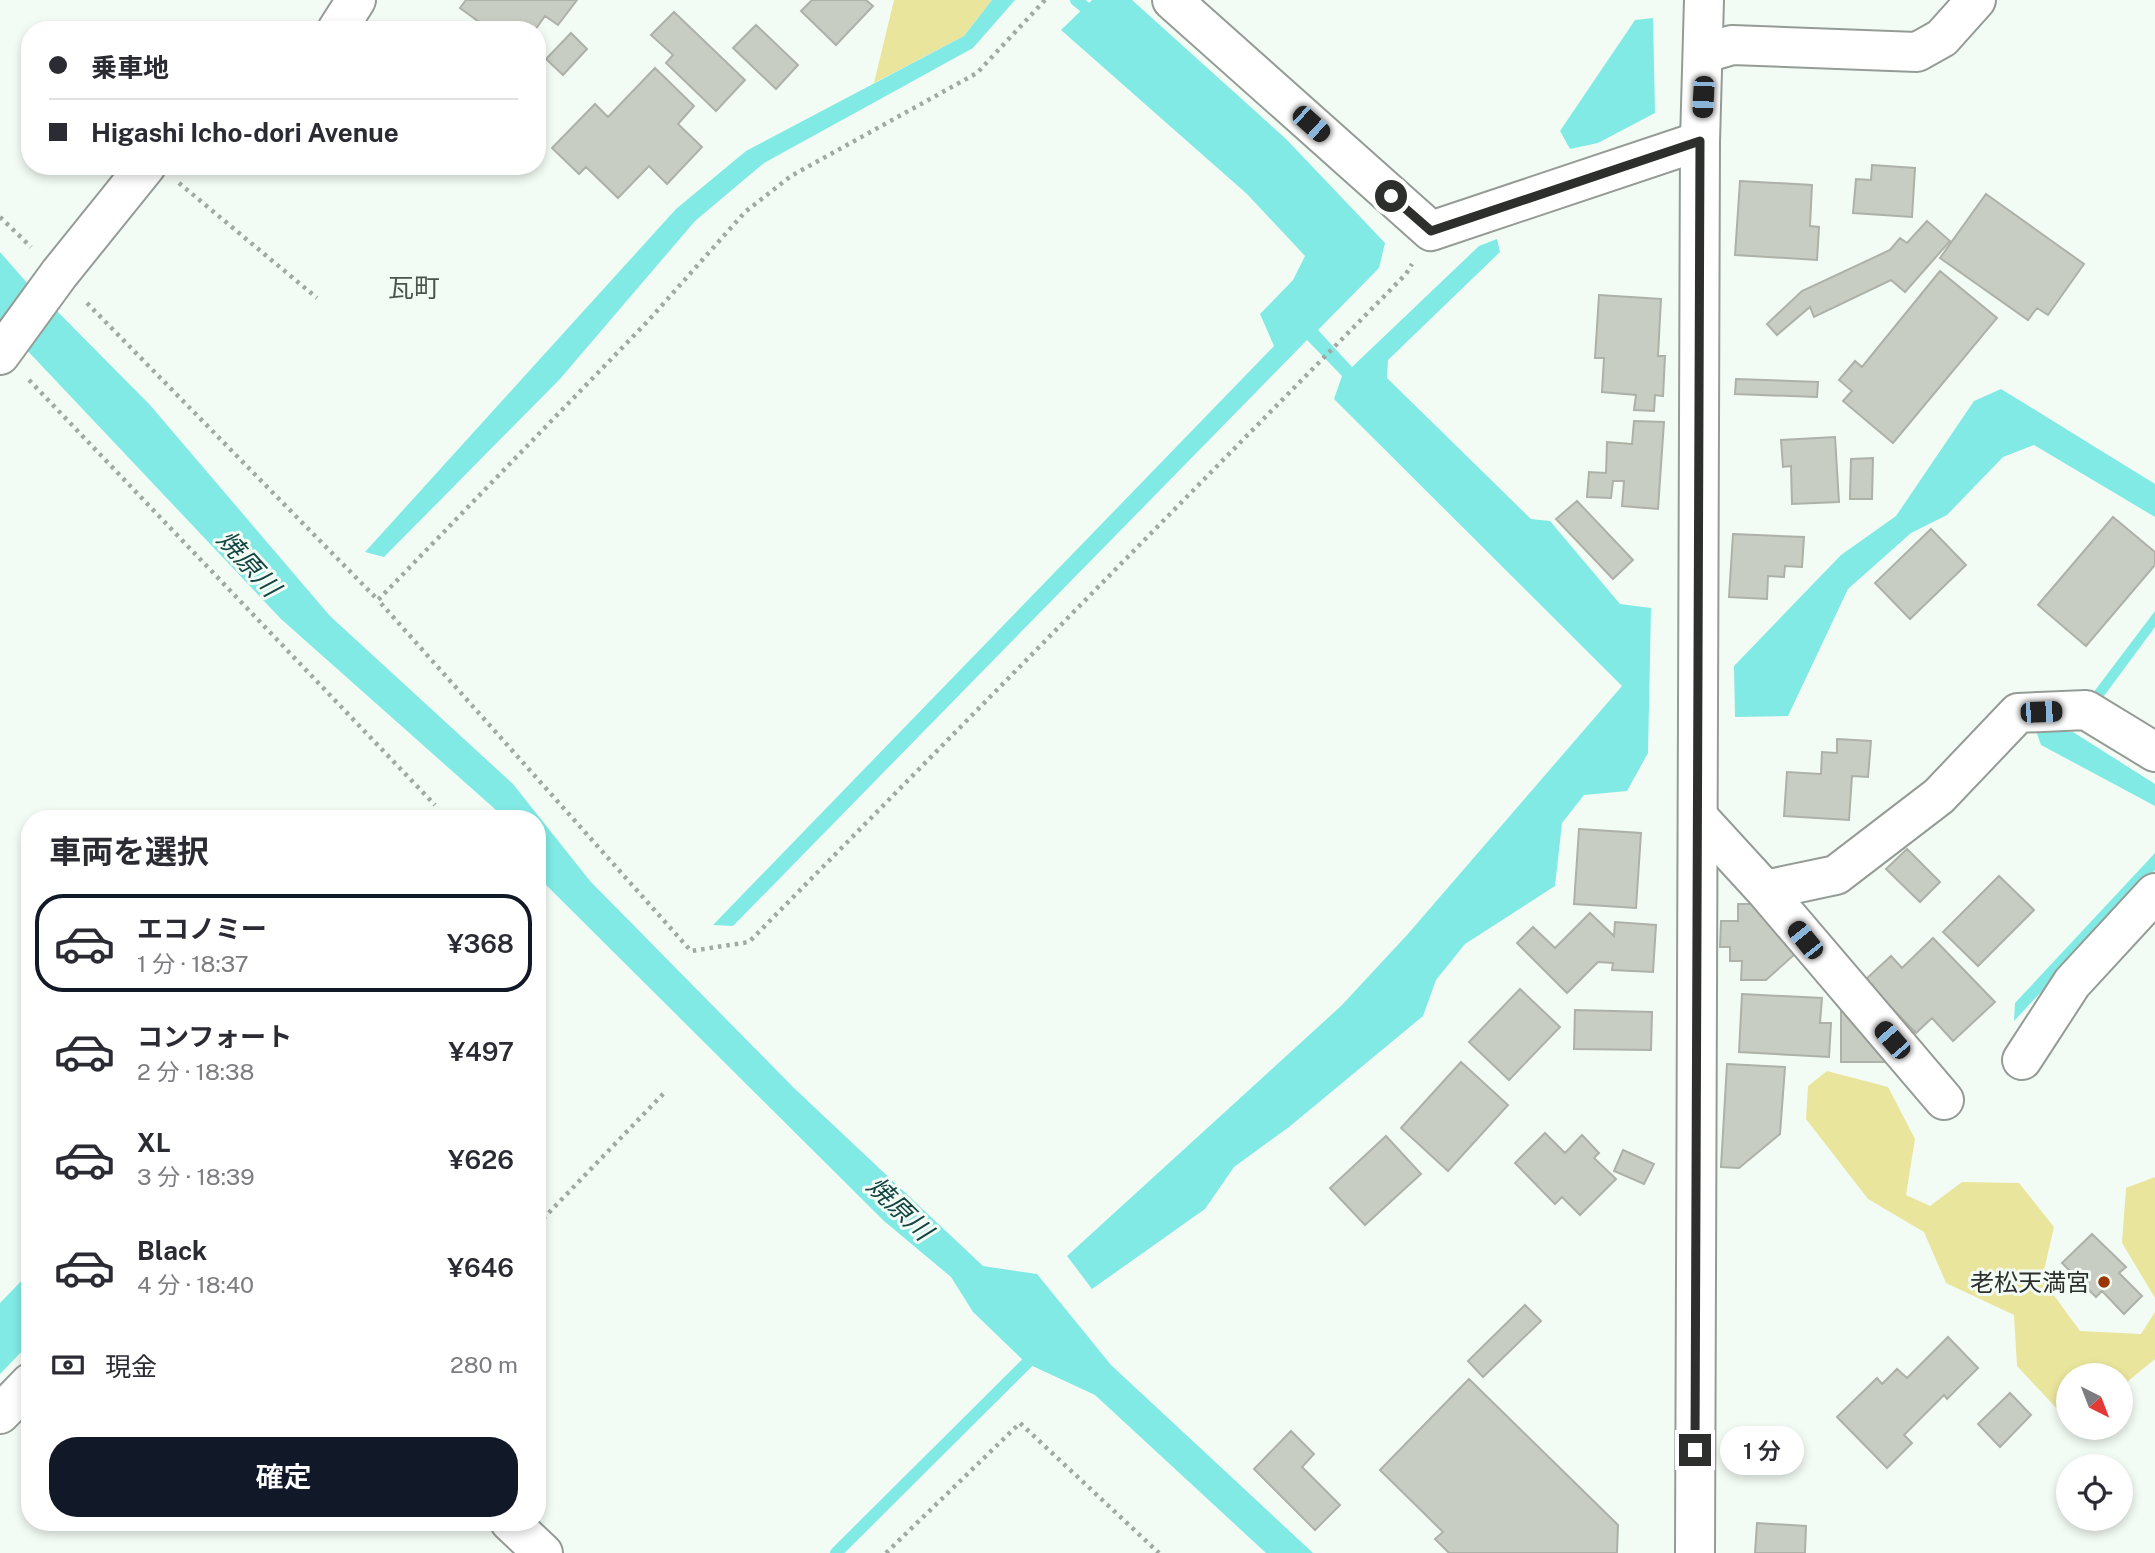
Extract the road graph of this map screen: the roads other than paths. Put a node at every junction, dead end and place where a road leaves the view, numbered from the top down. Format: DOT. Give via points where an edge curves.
graph roads {
  1 [pos="356,0"];
  2 [pos="1171,0"];
  3 [pos="1704,0"];
  4 [pos="1976,0"];
  5 [pos="343,21"];
  6 [pos="1704,53"];
  7 [pos="1700,141"];
  8 [pos="154,175"];
  9 [pos="1,352"];
  10 [pos="2155,752"];
  11 [pos="1699,818"];
  12 [pos="1765,890"];
  13 [pos="2155,893"];
  14 [pos="2022,1060"];
  15 [pos="1944,1100"];
  16 [pos="21,1393"];
  17 [pos="0,1415"];
  18 [pos="520,1531"];
  19 [pos="543,1553"];
  20 [pos="1695,1553"];
  1 -- 5 [label="street"];
  2 -- 7 [label="street" via="1431,231"];
  3 -- 6 [label="street"];
  4 -- 6 [label="street" via="1942,38 1917,52 1732,45"];
  6 -- 7 [label="street"];
  7 -- 11 [label="street"];
  8 -- 9 [label="street" via="59,274"];
  10 -- 12 [label="street" via="2087,710 2018,713 1939,796 1836,875"];
  11 -- 12 [label="street"];
  11 -- 20 [label="street"];
  12 -- 15 [label="street"];
  13 -- 14 [label="street" via="2072,983"];
  16 -- 17 [label="street"];
  18 -- 19 [label="street"];
}
